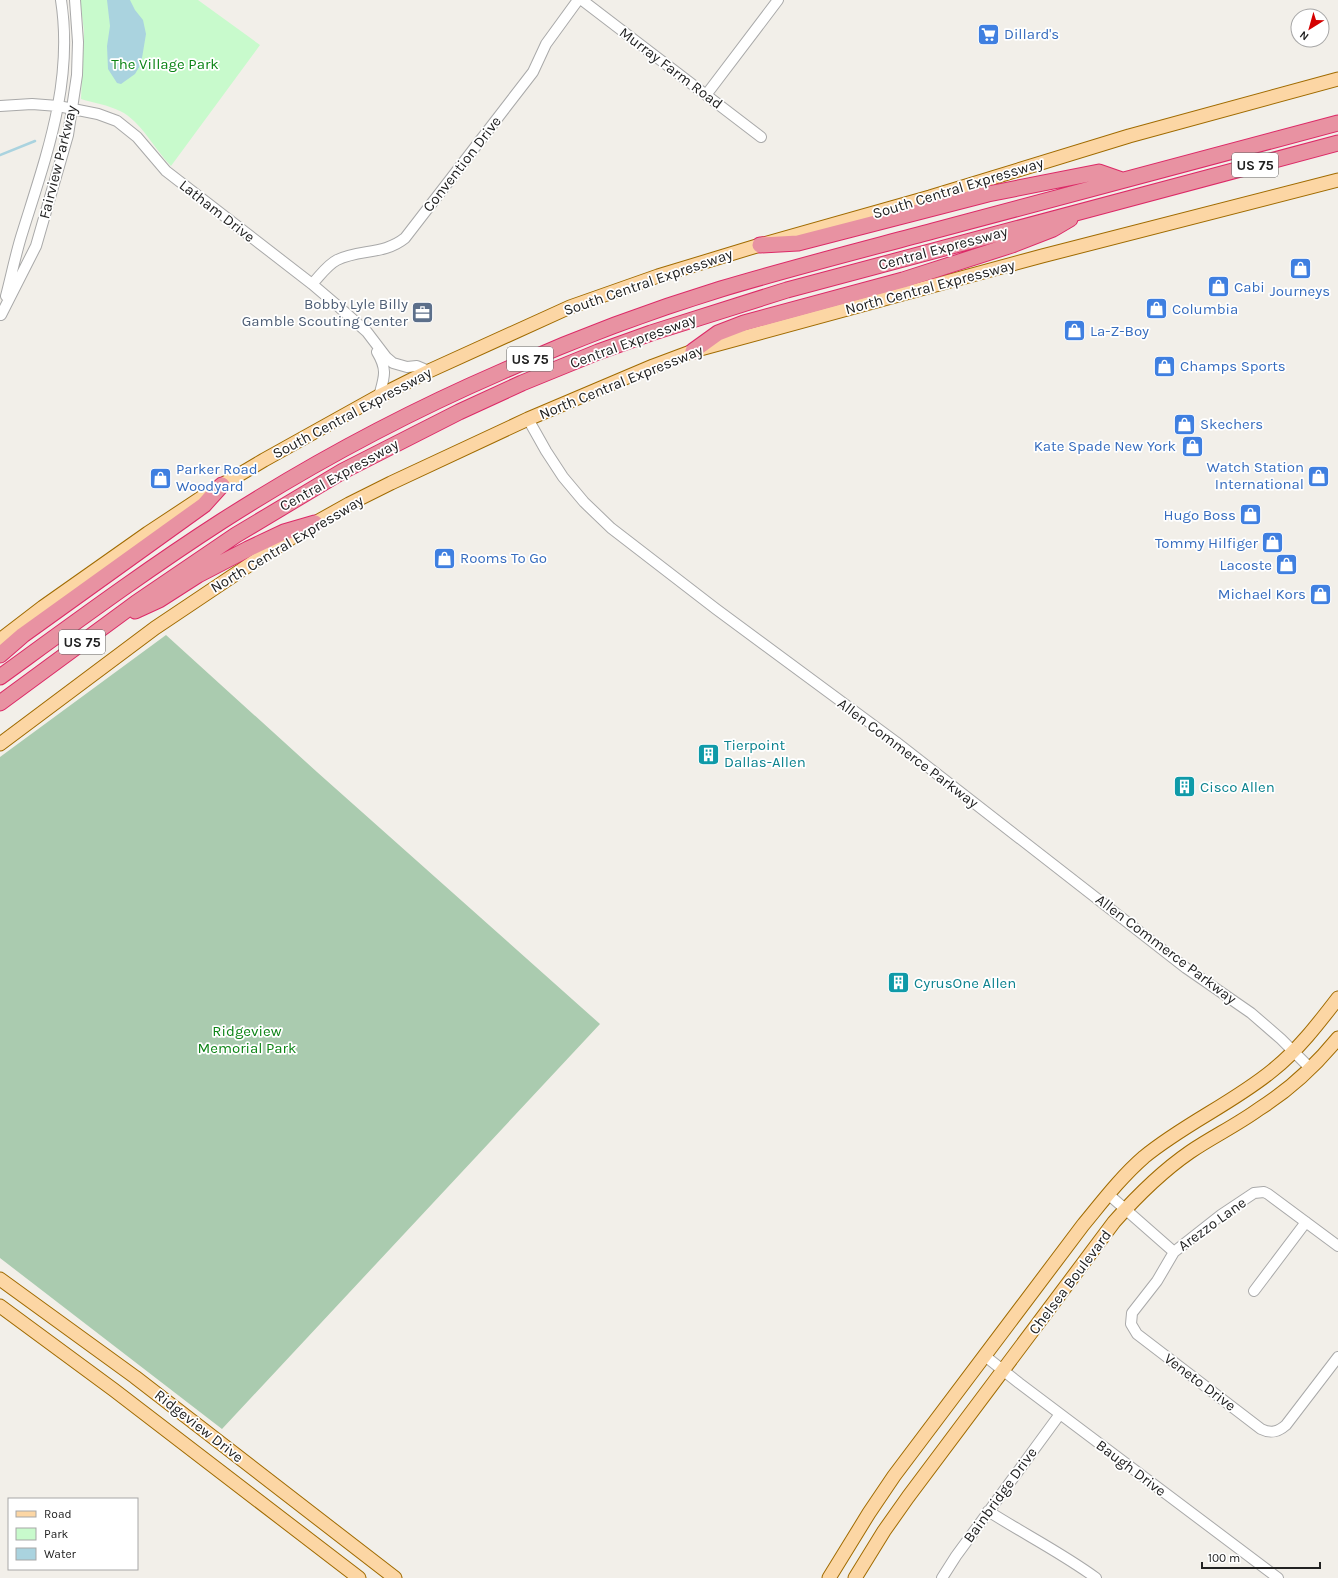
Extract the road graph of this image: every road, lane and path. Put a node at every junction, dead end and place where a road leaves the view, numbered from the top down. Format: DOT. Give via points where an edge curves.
graph roads {
  1 [pos="61,0"];
  2 [pos="75,0"];
  3 [pos="578,0"];
  4 [pos="582,0"];
  5 [pos="778,0"];
  6 [pos="1338,79"];
  7 [pos="706,95"];
  8 [pos="0,106"];
  9 [pos="58,106"];
  10 [pos="72,109"];
  11 [pos="1338,123"];
  12 [pos="761,137"];
  13 [pos="1338,143"];
  14 [pos="1122,180"];
  15 [pos="1338,180"];
  16 [pos="1088,209"];
  17 [pos="760,245"];
  18 [pos="312,284"];
  19 [pos="1,317"];
  20 [pos="359,326"];
  21 [pos="693,351"];
  22 [pos="429,371"];
  23 [pos="379,396"];
  24 [pos="528,419"];
  25 [pos="222,485"];
  26 [pos="315,523"];
  27 [pos="110,622"];
  28 [pos="0,640"];
  29 [pos="0,655"];
  30 [pos="0,677"];
  31 [pos="0,703"];
  32 [pos="0,744"];
  33 [pos="1338,998"];
  34 [pos="1338,1038"];
  35 [pos="1294,1051"];
  36 [pos="1310,1068"];
  37 [pos="1108,1194"];
  38 [pos="1126,1209"];
  39 [pos="1306,1222"];
  40 [pos="1338,1246"];
  41 [pos="1174,1252"];
  42 [pos="0,1279"];
  43 [pos="1254,1291"];
  44 [pos="0,1306"];
  45 [pos="1131,1324"];
  46 [pos="985,1356"];
  47 [pos="1338,1357"];
  48 [pos="1003,1371"];
  49 [pos="1060,1414"];
  50 [pos="228,1449"];
  51 [pos="214,1467"];
  52 [pos="988,1511"];
  53 [pos="359,1578"];
  54 [pos="395,1578"];
  55 [pos="829,1578"];
  56 [pos="855,1578"];
  57 [pos="942,1578"];
  58 [pos="1096,1578"];
  59 [pos="1278,1578"];
  1 -- 9 [label="street, Fairview Parkway" via="64,42"];
  2 -- 10 [label="street, Fairview Parkway" via="78,75"];
  3 -- 18 [label="street, Convention Drive" via="546,44 533,72 405,238 391,248 338,259"];
  4 -- 7 [label="street, Murray Farm Road"];
  5 -- 7 [label="street"];
  6 -- 17 [label="main road, South Central Expressway" via="1129,136 930,197"];
  7 -- 12 [label="street, Murray Farm Road"];
  8 -- 9 [label="street"];
  9 -- 10 [label="street, Latham Drive"];
  9 -- 19 [label="street, Fairview Parkway" via="49,147 20,240"];
  10 -- 18 [label="street, Latham Drive" via="98,114 125,126 166,171"];
  10 -- 19 [label="street, Fairview Parkway" via="64,151 36,246"];
  11 -- 14 [label="highway, Central Expressway / US 75"];
  13 -- 16 [label="highway, Central Expressway / US 75"];
  14 -- 17 [label="highway" via="1099,172 988,194 798,243"];
  14 -- 30 [label="highway, Central Expressway / US 75" via="718,290 610,327 496,374 373,433 260,497 151,568"];
  15 -- 21 [label="main road, North Central Expressway" via="1020,262"];
  16 -- 21 [label="highway" via="1053,229 1012,245 903,280 744,323 718,333"];
  16 -- 27 [label="highway, Central Expressway / US 75" via="787,290 704,315 522,383 427,428 317,486 236,535"];
  17 -- 22 [label="main road, South Central Expressway" via="658,276 570,308"];
  18 -- 20 [label="street, Latham Drive"];
  20 -- 22 [label="street, Latham Drive" via="393,363 407,367 417,366"];
  20 -- 23 [label="street, Latham Drive" via="384,366 384,380"];
  21 -- 24 [label="main road, North Central Expressway"];
  22 -- 23 [label="main road, South Central Expressway"];
  23 -- 25 [label="main road, South Central Expressway"];
  24 -- 26 [label="main road, North Central Expressway" via="392,483"];
  24 -- 35 [label="street, Allen Commerce Parkway" via="563,477 592,510 622,537 896,742 1194,974 1262,1021"];
  25 -- 28 [label="main road, South Central Expressway" via="148,533"];
  25 -- 29 [label="highway" via="204,505 23,635"];
  26 -- 27 [label="highway" via="284,532 248,549 159,600"];
  26 -- 32 [label="main road, North Central Expressway" via="155,628"];
  27 -- 31 [label="highway, Central Expressway / US 75"];
  33 -- 35 [label="main road, Chelsea Boulevard"];
  34 -- 36 [label="main road, Chelsea Boulevard"];
  35 -- 36 [label="street, Allen Commerce Parkway"];
  35 -- 37 [label="main road, Chelsea Boulevard" via="1256,1083 1154,1150 1128,1172"];
  36 -- 38 [label="main road, Chelsea Boulevard" via="1260,1109 1172,1165"];
  37 -- 38 [label="street"];
  37 -- 46 [label="main road, Chelsea Boulevard"];
  38 -- 41 [label="street"];
  38 -- 48 [label="main road, Chelsea Boulevard"];
  39 -- 40 [label="street"];
  39 -- 41 [label="street, Arezzo Lane" via="1268,1194 1254,1193"];
  39 -- 43 [label="street"];
  41 -- 45 [label="street, Arezzo Lane" via="1157,1281 1132,1313"];
  42 -- 50 [label="main road, Ridgeview Drive" via="135,1377"];
  44 -- 51 [label="main road, Ridgeview Drive"];
  45 -- 47 [label="street, Veneto Drive" via="1137,1334 1268,1432 1280,1430 1286,1425"];
  46 -- 48 [label="street, Baugh Drive"];
  46 -- 55 [label="main road, Chelsea Boulevard" via="894,1476"];
  48 -- 49 [label="street, Baugh Drive"];
  48 -- 56 [label="main road, Chelsea Boulevard" via="908,1497"];
  49 -- 52 [label="street, Bainbridge Drive"];
  49 -- 59 [label="street, Baugh Drive"];
  50 -- 51 [label="main road"];
  50 -- 54 [label="main road, Ridgeview Drive"];
  51 -- 53 [label="main road, Ridgeview Drive"];
  52 -- 57 [label="street, Bainbridge Drive"];
  52 -- 58 [label="street"];
}
